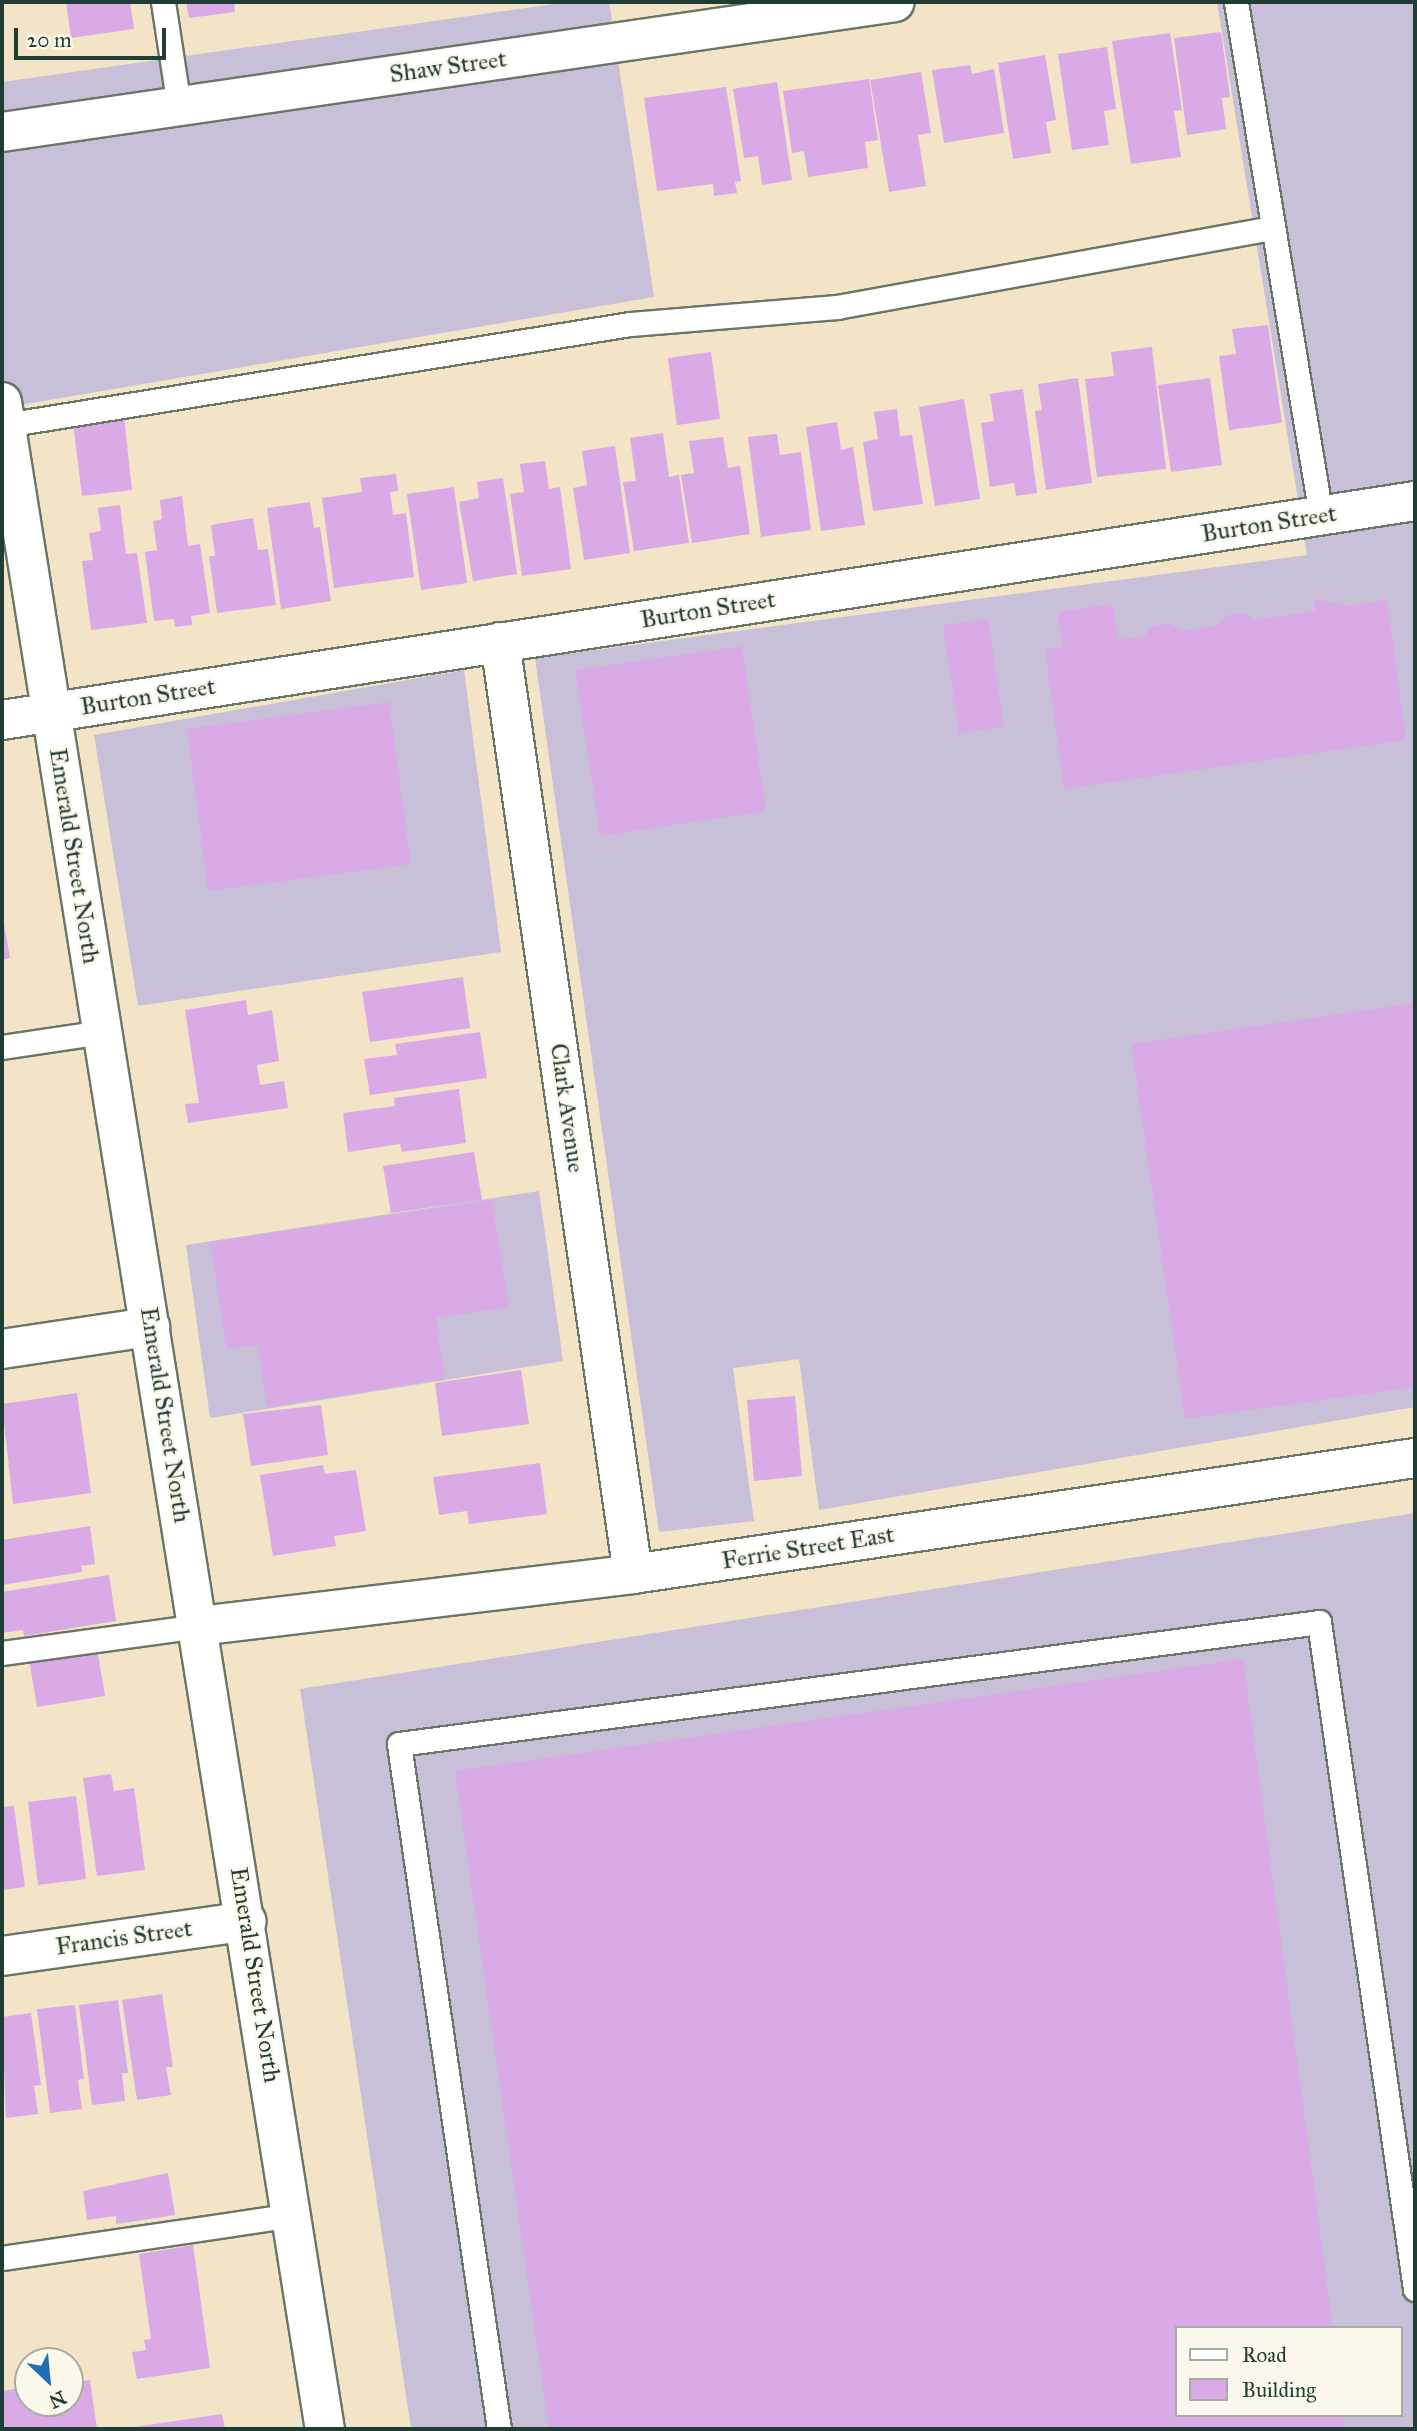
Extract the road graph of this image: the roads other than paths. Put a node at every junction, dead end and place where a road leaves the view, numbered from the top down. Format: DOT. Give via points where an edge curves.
graph roads {
  1 [pos="163,2"];
  2 [pos="895,2"];
  3 [pos="1236,2"];
  4 [pos="178,106"];
  5 [pos="2,132"];
  6 [pos="1273,228"];
  7 [pos="4,425"];
  8 [pos="1415,501"];
  9 [pos="1321,516"];
  10 [pos="500,642"];
  11 [pos="51,713"];
  12 [pos="2,720"];
  13 [pos="102,1032"];
  14 [pos="2,1047"];
  15 [pos="150,1327"];
  16 [pos="2,1349"];
  17 [pos="1415,1458"];
  18 [pos="634,1574"];
  19 [pos="199,1626"];
  20 [pos="2,1653"];
  21 [pos="247,1921"];
  22 [pos="2,1956"];
  23 [pos="292,2215"];
  24 [pos="2,2258"];
  25 [pos="1415,2289"];
  26 [pos="325,2429"];
  27 [pos="499,2429"];
  1 -- 4 [label="lane"];
  2 -- 4 [label="street, Shaw Street"];
  3 -- 6 [label="lane"];
  4 -- 5 [label="street, Shaw Street"];
  6 -- 7 [label="lane" via="837,307 630,324"];
  6 -- 9 [label="lane"];
  7 -- 11 [label="street, Emerald Street North"];
  8 -- 9 [label="street, Burton Street"];
  9 -- 10 [label="street, Burton Street"];
  10 -- 11 [label="street, Burton Street"];
  10 -- 18 [label="street, Clark Avenue"];
  11 -- 12 [label="street, Burton Street"];
  11 -- 13 [label="street, Emerald Street North"];
  13 -- 14 [label="lane"];
  13 -- 15 [label="street, Emerald Street North"];
  15 -- 16 [label="street"];
  15 -- 19 [label="street, Emerald Street North"];
  17 -- 18 [label="street, Ferrie Street East"];
  18 -- 19 [label="street, Ferrie Street East"];
  19 -- 20 [label="lane"];
  19 -- 21 [label="street, Emerald Street North"];
  21 -- 22 [label="street, Francis Street"];
  21 -- 23 [label="street, Emerald Street North"];
  23 -- 24 [label="lane"];
  23 -- 26 [label="street, Emerald Street North"];
  25 -- 27 [label="lane" via="1319,1622 399,1744"];
}
